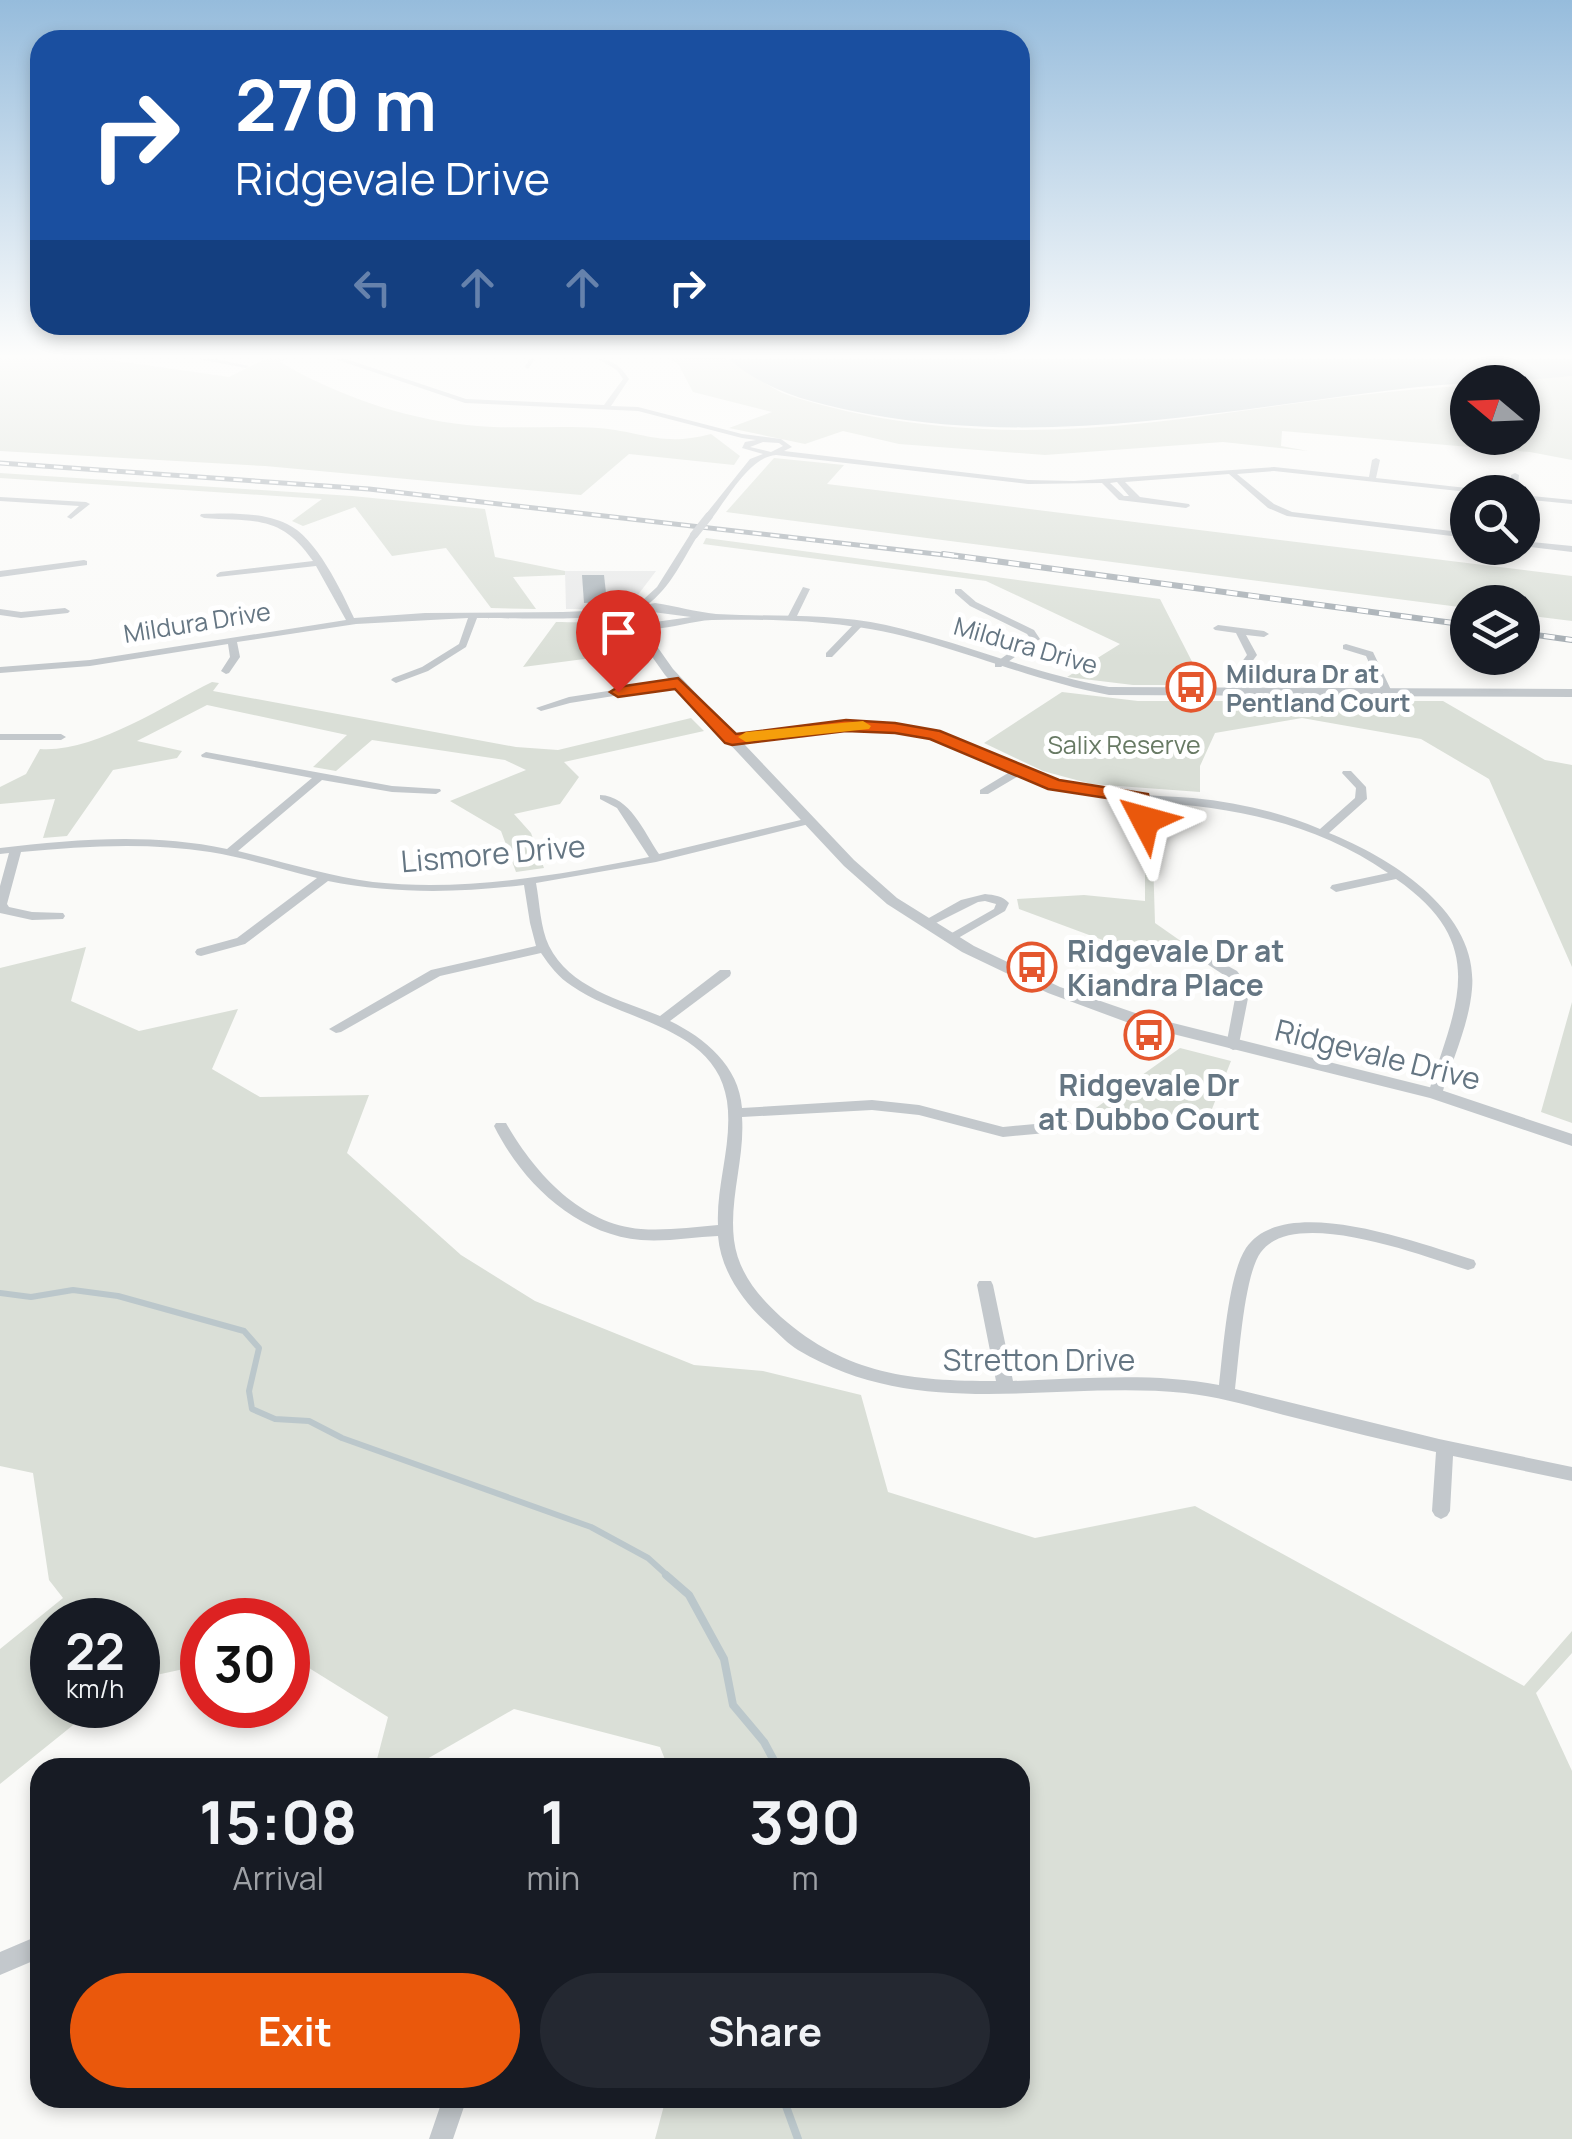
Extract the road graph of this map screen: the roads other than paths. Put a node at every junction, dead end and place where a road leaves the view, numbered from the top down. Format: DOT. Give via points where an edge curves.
graph roads {
  1 [pos="752,459"];
  2 [pos="761,459"];
  3 [pos="833,459"];
  4 [pos="1376,460"];
  5 [pos="753,462"];
  6 [pos="1229,471"];
  7 [pos="1119,480"];
  8 [pos="1372,480"];
  9 [pos="1104,481"];
  10 [pos="1450,488"];
  11 [pos="0,499"];
  12 [pos="1134,499"];
  13 [pos="1540,499"];
  14 [pos="1572,502"];
  15 [pos="1186,506"];
  16 [pos="204,516"];
  17 [pos="71,517"];
  18 [pos="1450,534"];
  19 [pos="1540,545"];
  20 [pos="1572,549"];
  21 [pos="84,563"];
  22 [pos="317,563"];
  23 [pos="0,574"];
  24 [pos="220,575"];
  25 [pos="660,589"];
  26 [pos="806,589"];
  27 [pos="958,592"];
  28 [pos="65,611"];
  29 [pos="0,612"];
  30 [pos="474,615"];
  31 [pos="634,617"];
  32 [pos="667,617"];
  33 [pos="792,618"];
  34 [pos="351,621"];
  35 [pos="860,623"];
  36 [pos="1218,628"];
  37 [pos="1240,631"];
  38 [pos="1264,634"];
  39 [pos="232,640"];
  40 [pos="651,642"];
  41 [pos="1346,646"];
  42 [pos="829,655"];
  43 [pos="998,665"];
  44 [pos="0,670"];
  45 [pos="226,671"];
  46 [pos="396,680"];
  47 [pos="678,683"];
  48 [pos="1387,692"];
  49 [pos="1248,693"];
  50 [pos="1572,693"];
  51 [pos="541,708"];
  52 [pos="62,737"];
  53 [pos="0,738"];
  54 [pos="732,740"];
  55 [pos="206,754"];
  56 [pos="1018,772"];
  57 [pos="1347,773"];
  58 [pos="320,776"];
  59 [pos="436,791"];
  60 [pos="984,792"];
  61 [pos="604,797"];
  62 [pos="1142,798"];
  63 [pos="809,821"];
  64 [pos="1322,832"];
  65 [pos="1148,843"];
  66 [pos="16,849"];
  67 [pos="0,851"];
  68 [pos="230,852"];
  69 [pos="656,859"];
  70 [pos="1397,875"];
  71 [pos="326,877"];
  72 [pos="530,880"];
  73 [pos="1336,888"];
  74 [pos="59,916"];
  75 [pos="926,923"];
  76 [pos="950,938"];
  77 [pos="544,948"];
  78 [pos="201,952"];
  79 [pos="1208,959"];
  80 [pos="725,973"];
  81 [pos="663,1020"];
  82 [pos="336,1029"];
  83 [pos="1233,1046"];
  84 [pos="1434,1094"];
  85 [pos="735,1113"];
  86 [pos="500,1126"];
  87 [pos="1068,1126"];
  88 [pos="1572,1140"];
  89 [pos="724,1230"];
  90 [pos="1468,1264"];
  91 [pos="985,1285"];
  92 [pos="1006,1389"];
  93 [pos="1226,1394"];
  94 [pos="1445,1447"];
  95 [pos="1572,1474"];
  96 [pos="1441,1512"];
  97 [pos="30,1950"];
  98 [pos="0,1964"];
  99 [pos="451,2108"];
  100 [pos="440,2139"];
  1 -- 5 [label="street"];
  2 -- 5 [label="street"];
  3 -- 9 [label="street" via="1012,481"];
  4 -- 8 [label="street"];
  5 -- 25 [label="street, bridge" via="694,534"];
  6 -- 7 [label="street"];
  6 -- 8 [label="street"];
  6 -- 18 [label="street" via="1290,514"];
  7 -- 9 [label="street"];
  7 -- 12 [label="street"];
  8 -- 10 [label="street"];
  9 -- 12 [label="street" via="1122,498"];
  11 -- 17 [label="street" via="86,504"];
  12 -- 15 [label="street"];
  13 -- 14 [label="street"];
  16 -- 22 [label="street" via="286,526"];
  19 -- 20 [label="street"];
  21 -- 23 [label="street"];
  22 -- 24 [label="street"];
  22 -- 34 [label="street"];
  25 -- 31 [label="street"];
  25 -- 32 [label="street"];
  26 -- 33 [label="street"];
  27 -- 43 [label="street" via="1035,638"];
  28 -- 29 [label="street"];
  30 -- 31 [label="street, Mildura Drive"];
  30 -- 34 [label="street, Mildura Drive"];
  30 -- 46 [label="street" via="463,644"];
  31 -- 32 [label="street"];
  31 -- 32 [label="street"];
  31 -- 40 [label="street, Ridgevale Drive"];
  32 -- 33 [label="street, Mildura Drive"];
  32 -- 40 [label="street"];
  33 -- 35 [label="street, Mildura Drive"];
  34 -- 39 [label="street, Mildura Drive"];
  35 -- 42 [label="street"];
  35 -- 43 [label="street, Mildura Drive"];
  36 -- 37 [label="street"];
  37 -- 38 [label="street"];
  37 -- 49 [label="street" via="1252,655 1240,671"];
  39 -- 44 [label="street, Mildura Drive"];
  39 -- 45 [label="street" via="235,657"];
  40 -- 47 [label="street, Ridgevale Drive"];
  41 -- 48 [label="street" via="1370,654"];
  43 -- 49 [label="street, Mildura Drive" via="1109,691"];
  47 -- 51 [label="street"];
  47 -- 54 [label="street, Ridgevale Drive"];
  48 -- 49 [label="street, Mildura Drive"];
  48 -- 50 [label="street, Mildura Drive"];
  52 -- 53 [label="street"];
  54 -- 56 [label="street" via="846,726 895,728 968,746"];
  54 -- 63 [label="street, Ridgevale Drive"];
  55 -- 58 [label="street"];
  56 -- 60 [label="street"];
  56 -- 62 [label="street" via="1080,791"];
  57 -- 64 [label="street" via="1362,796"];
  58 -- 59 [label="street"];
  58 -- 68 [label="street"];
  61 -- 69 [label="street" via="621,806"];
  62 -- 64 [label="street" via="1234,806"];
  62 -- 65 [label="street"];
  63 -- 69 [label="street, Lismore Drive"];
  63 -- 75 [label="street, Ridgevale Drive" via="868,881"];
  64 -- 70 [label="street"];
  66 -- 67 [label="street, Lismore Drive"];
  66 -- 68 [label="street, Lismore Drive" via="139,842"];
  66 -- 74 [label="street" via="4,910"];
  68 -- 71 [label="street, Lismore Drive"];
  69 -- 72 [label="street, Lismore Drive"];
  70 -- 73 [label="street"];
  70 -- 84 [label="street" via="1424,893 1464,960 1462,1001"];
  71 -- 72 [label="street, Lismore Drive" via="395,888"];
  71 -- 78 [label="street" via="241,941"];
  72 -- 77 [label="street"];
  75 -- 76 [label="street, Ridgevale Drive"];
  75 -- 76 [label="street" via="980,896 1002,900 1000,910"];
  76 -- 83 [label="street, Ridgevale Drive" via="1098,1007"];
  77 -- 81 [label="street, Stretton Drive" via="582,987"];
  77 -- 82 [label="street" via="436,972"];
  79 -- 83 [label="street" via="1244,988"];
  80 -- 81 [label="street"];
  81 -- 85 [label="street, Stretton Drive" via="715,1060 732,1086"];
  83 -- 84 [label="street, Ridgevale Drive"];
  84 -- 88 [label="street, Ridgevale Drive"];
  85 -- 87 [label="street" via="872,1105 1003,1132"];
  85 -- 89 [label="street, Stretton Drive"];
  86 -- 89 [label="street" via="538,1178 594,1222 631,1234"];
  89 -- 92 [label="street, Stretton Drive" via="736,1274 756,1305 813,1351 916,1386"];
  90 -- 93 [label="street" via="1336,1228 1300,1226 1269,1234 1248,1262"];
  91 -- 92 [label="street"];
  92 -- 93 [label="street, Stretton Drive" via="1181,1386"];
  93 -- 94 [label="street, Stretton Drive"];
  94 -- 95 [label="street, Stretton Drive"];
  94 -- 96 [label="street"];
  97 -- 98 [label="street"];
  99 -- 100 [label="street"];
}
